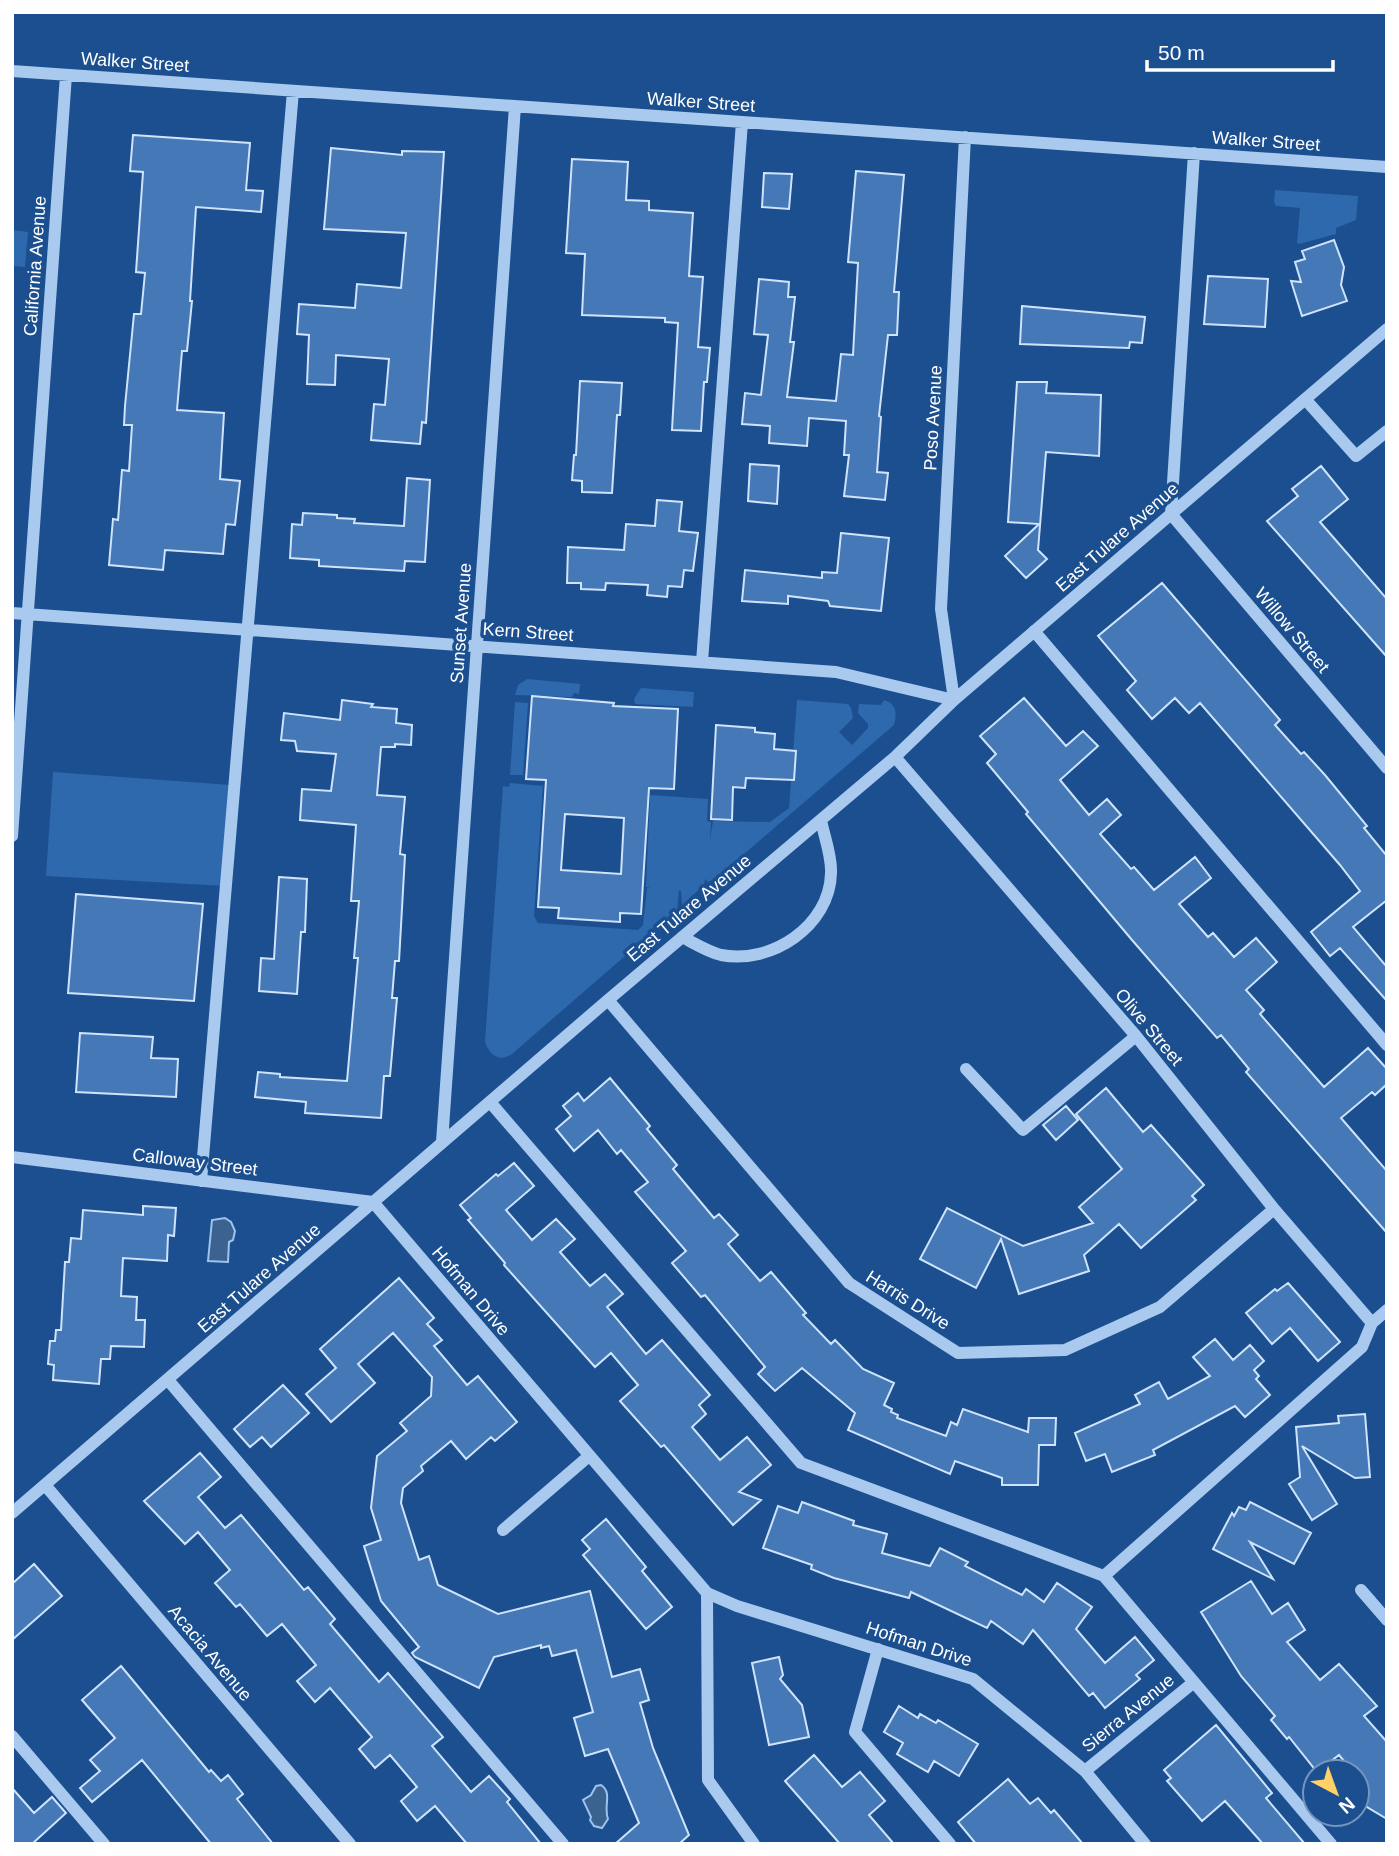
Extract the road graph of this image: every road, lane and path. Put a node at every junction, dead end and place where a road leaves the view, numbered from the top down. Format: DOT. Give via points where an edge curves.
graph roads {
  1 [pos="12,71"];
  2 [pos="66,75"];
  3 [pos="293,91"];
  4 [pos="515,106"];
  5 [pos="742,122"];
  6 [pos="965,137"];
  7 [pos="1194,153"];
  8 [pos="1387,167"];
  9 [pos="1387,329"];
  10 [pos="1305,399"];
  11 [pos="1387,431"];
  12 [pos="1171,514"];
  13 [pos="12,613"];
  14 [pos="28,614"];
  15 [pos="247,630"];
  16 [pos="1034,631"];
  17 [pos="477,646"];
  18 [pos="702,662"];
  19 [pos="954,700"];
  20 [pos="895,757"];
  21 [pos="1387,768"];
  22 [pos="821,820"];
  23 [pos="12,836"];
  24 [pos="682,937"];
  25 [pos="608,1000"];
  26 [pos="1136,1036"];
  27 [pos="1387,1045"];
  28 [pos="967,1069"];
  29 [pos="490,1102"];
  30 [pos="443,1142"];
  31 [pos="12,1157"];
  32 [pos="201,1181"];
  33 [pos="373,1202"];
  34 [pos="1274,1209"];
  35 [pos="1387,1310"];
  36 [pos="1372,1323"];
  37 [pos="168,1380"];
  38 [pos="589,1457"];
  39 [pos="45,1485"];
  40 [pos="12,1513"];
  41 [pos="502,1530"];
  42 [pos="1104,1576"];
  43 [pos="1361,1590"];
  44 [pos="707,1593"];
  45 [pos="1387,1620"];
  46 [pos="878,1649"];
  47 [pos="1194,1682"];
  48 [pos="12,1736"];
  49 [pos="1085,1771"];
  50 [pos="104,1844"];
  51 [pos="350,1844"];
  52 [pos="563,1844"];
  53 [pos="754,1844"];
  54 [pos="950,1844"];
  55 [pos="1145,1844"];
  56 [pos="1331,1844"];
  1 -- 2 [label="street, Walker Street"];
  2 -- 3 [label="street, Walker Street"];
  2 -- 14 [label="street, California Avenue"];
  3 -- 4 [label="street, Walker Street"];
  3 -- 15 [label="street"];
  4 -- 5 [label="street, Walker Street"];
  4 -- 17 [label="street, Sunset Avenue"];
  5 -- 6 [label="street, Walker Street"];
  5 -- 18 [label="street"];
  6 -- 7 [label="street, Walker Street"];
  6 -- 19 [label="street, Poso Avenue" via="941,609"];
  7 -- 8 [label="street, Walker Street"];
  7 -- 12 [label="street"];
  9 -- 10 [label="street, East Tulare Avenue"];
  10 -- 11 [label="street" via="1356,456"];
  10 -- 12 [label="street, East Tulare Avenue"];
  12 -- 16 [label="street, East Tulare Avenue"];
  12 -- 21 [label="street, Willow Street"];
  13 -- 14 [label="street, Kern Street"];
  14 -- 15 [label="street, Kern Street"];
  14 -- 23 [label="street, California Avenue"];
  15 -- 17 [label="street, Kern Street"];
  15 -- 32 [label="street"];
  16 -- 19 [label="street, East Tulare Avenue"];
  16 -- 27 [label="street"];
  17 -- 18 [label="street, Kern Street"];
  17 -- 30 [label="street, Sunset Avenue"];
  18 -- 19 [label="street, Kern Street" via="836,672"];
  19 -- 20 [label="street, East Tulare Avenue"];
  20 -- 22 [label="street, East Tulare Avenue"];
  20 -- 26 [label="street, Olive Street"];
  22 -- 24 [label="street, East Tulare Avenue"];
  22 -- 24 [label="street" via="832,870 829,888 823,906 796,936 766,953 748,957 719,955"];
  24 -- 25 [label="street, East Tulare Avenue"];
  25 -- 29 [label="street, East Tulare Avenue"];
  25 -- 34 [label="street, Harris Drive" via="849,1283 958,1353 1065,1350 1089,1340 1160,1307"];
  26 -- 28 [label="street" via="1023,1130"];
  26 -- 34 [label="street, Olive Street"];
  29 -- 30 [label="street, East Tulare Avenue"];
  29 -- 42 [label="street" via="801,1463"];
  30 -- 33 [label="street, East Tulare Avenue"];
  31 -- 32 [label="street, Calloway Street"];
  32 -- 33 [label="street, Calloway Street"];
  33 -- 37 [label="street, East Tulare Avenue"];
  33 -- 38 [label="street, Hofman Drive"];
  34 -- 36 [label="street, Olive Street"];
  35 -- 36 [label="street"];
  36 -- 42 [label="street" via="1362,1347"];
  37 -- 39 [label="street, East Tulare Avenue"];
  37 -- 52 [label="street"];
  38 -- 41 [label="street"];
  38 -- 44 [label="street, Hofman Drive"];
  39 -- 40 [label="street, East Tulare Avenue"];
  39 -- 51 [label="street, Acacia Avenue"];
  42 -- 47 [label="street"];
  43 -- 45 [label="street"];
  44 -- 46 [label="street, Hofman Drive"];
  44 -- 53 [label="street" via="708,1780"];
  46 -- 49 [label="street, Hofman Drive" via="973,1679"];
  46 -- 54 [label="street" via="855,1732"];
  47 -- 49 [label="street, Sierra Avenue"];
  47 -- 56 [label="street"];
  48 -- 50 [label="street"];
  49 -- 55 [label="street, Hofman Drive"];
}
